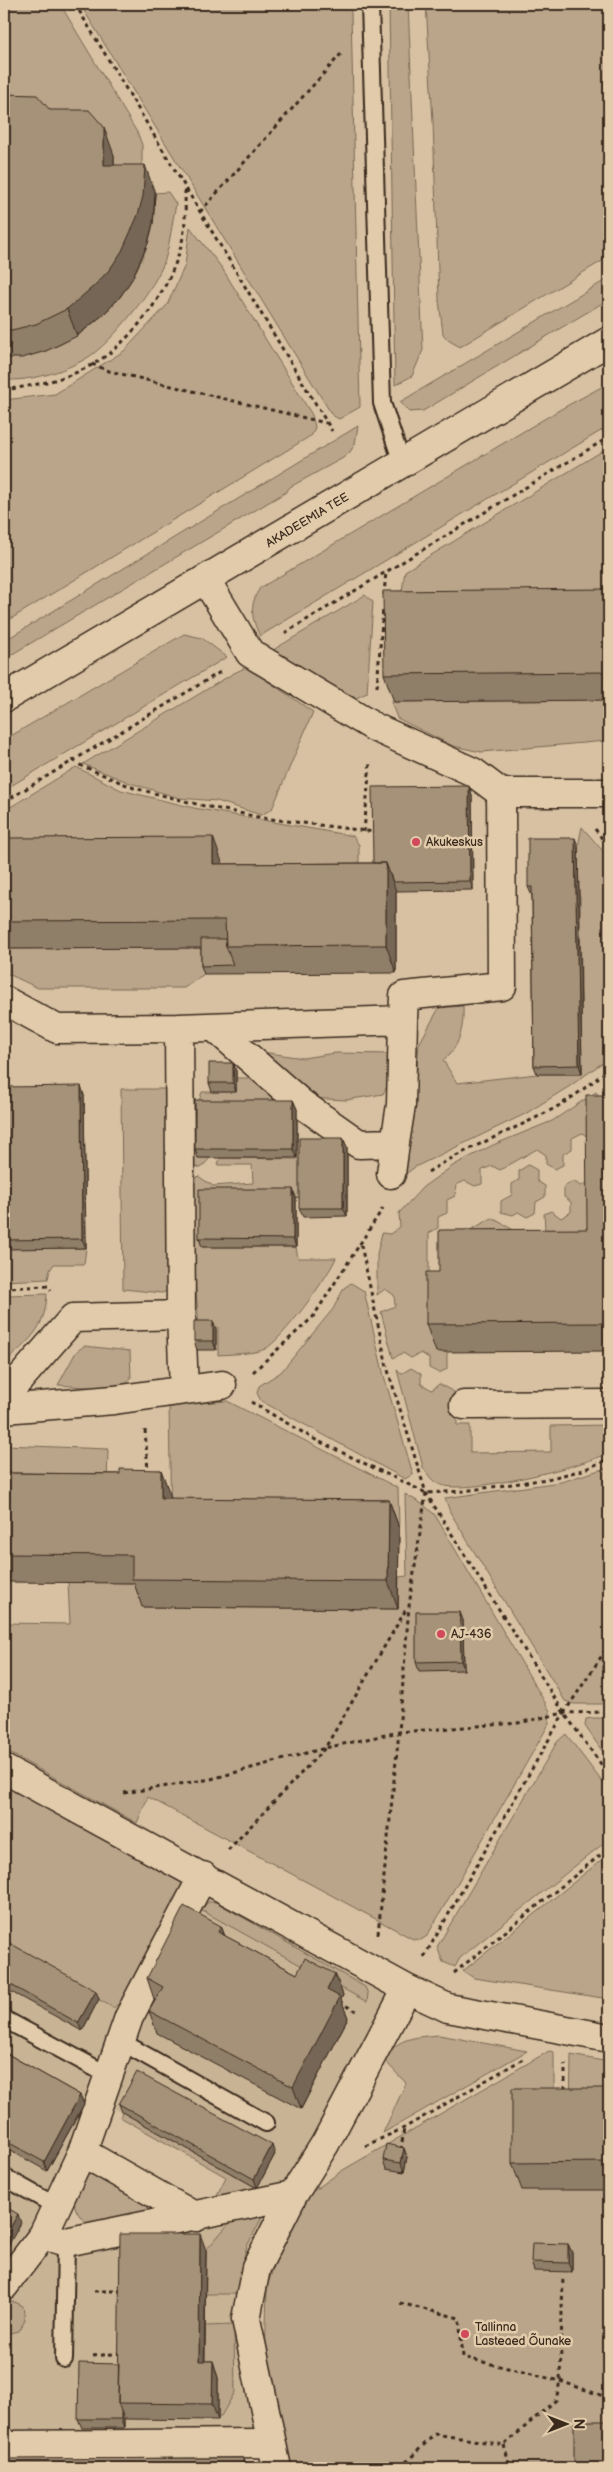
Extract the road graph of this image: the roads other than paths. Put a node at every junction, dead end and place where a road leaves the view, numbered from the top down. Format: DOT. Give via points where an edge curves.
graph roads {
  1 [pos="370,4"];
  2 [pos="609,341"];
  3 [pos="402,463"];
  4 [pos="206,580"];
  5 [pos="4,698"];
  6 [pos="501,793"];
  7 [pos="609,793"];
  8 [pos="4,1000"];
  9 [pos="403,1020"];
  10 [pos="214,1027"];
  11 [pos="179,1028"];
  12 [pos="395,1143"];
  13 [pos="391,1174"];
  14 [pos="181,1315"];
  15 [pos="222,1385"];
  16 [pos="184,1390"];
  17 [pos="4,1396"];
  18 [pos="609,1404"];
  19 [pos="464,1405"];
  20 [pos="4,1409"];
  21 [pos="4,1769"];
  22 [pos="203,1876"];
  23 [pos="407,1989"];
  24 [pos="4,2019"];
  25 [pos="609,2038"];
  26 [pos="120,2041"];
  27 [pos="108,2075"];
  28 [pos="266,2123"];
  29 [pos="82,2152"];
  30 [pos="4,2177"];
  31 [pos="293,2196"];
  32 [pos="56,2206"];
  33 [pos="196,2216"];
  34 [pos="54,2238"];
  35 [pos="4,2286"];
  36 [pos="64,2359"];
  37 [pos="4,2444"];
  38 [pos="274,2455"];
  1 -- 3 [label="lane" via="382,403"];
  2 -- 3 [label="street, AKADEEMIA TEE"];
  3 -- 4 [label="street, AKADEEMIA TEE"];
  4 -- 5 [label="street, AKADEEMIA TEE"];
  4 -- 6 [label="street" via="250,653 374,727 473,772"];
  6 -- 7 [label="street"];
  6 -- 9 [label="street" via="502,986 404,996"];
  8 -- 11 [label="street" via="57,1028"];
  9 -- 10 [label="street"];
  9 -- 12 [label="street" via="401,1105"];
  10 -- 11 [label="street"];
  10 -- 12 [label="street" via="302,1104 359,1144"];
  11 -- 14 [label="street"];
  12 -- 13 [label="street"];
  14 -- 16 [label="street"];
  14 -- 17 [label="street" via="73,1318"];
  15 -- 16 [label="street"];
  16 -- 20 [label="street"];
  18 -- 19 [label="street"];
  21 -- 22 [label="street"];
  22 -- 23 [label="street"];
  22 -- 26 [label="street" via="129,2017"];
  23 -- 25 [label="street" via="448,2008"];
  23 -- 31 [label="street" via="325,2144"];
  24 -- 27 [label="lane"];
  26 -- 27 [label="street"];
  26 -- 28 [label="lane"];
  27 -- 29 [label="street"];
  29 -- 32 [label="street"];
  29 -- 33 [label="street"];
  30 -- 32 [label="lane"];
  31 -- 33 [label="street"];
  31 -- 38 [label="street" via="256,2268 246,2319"];
  32 -- 34 [label="street"];
  33 -- 34 [label="street"];
  34 -- 35 [label="street"];
  34 -- 36 [label="lane"];
  37 -- 38 [label="street"];
}
